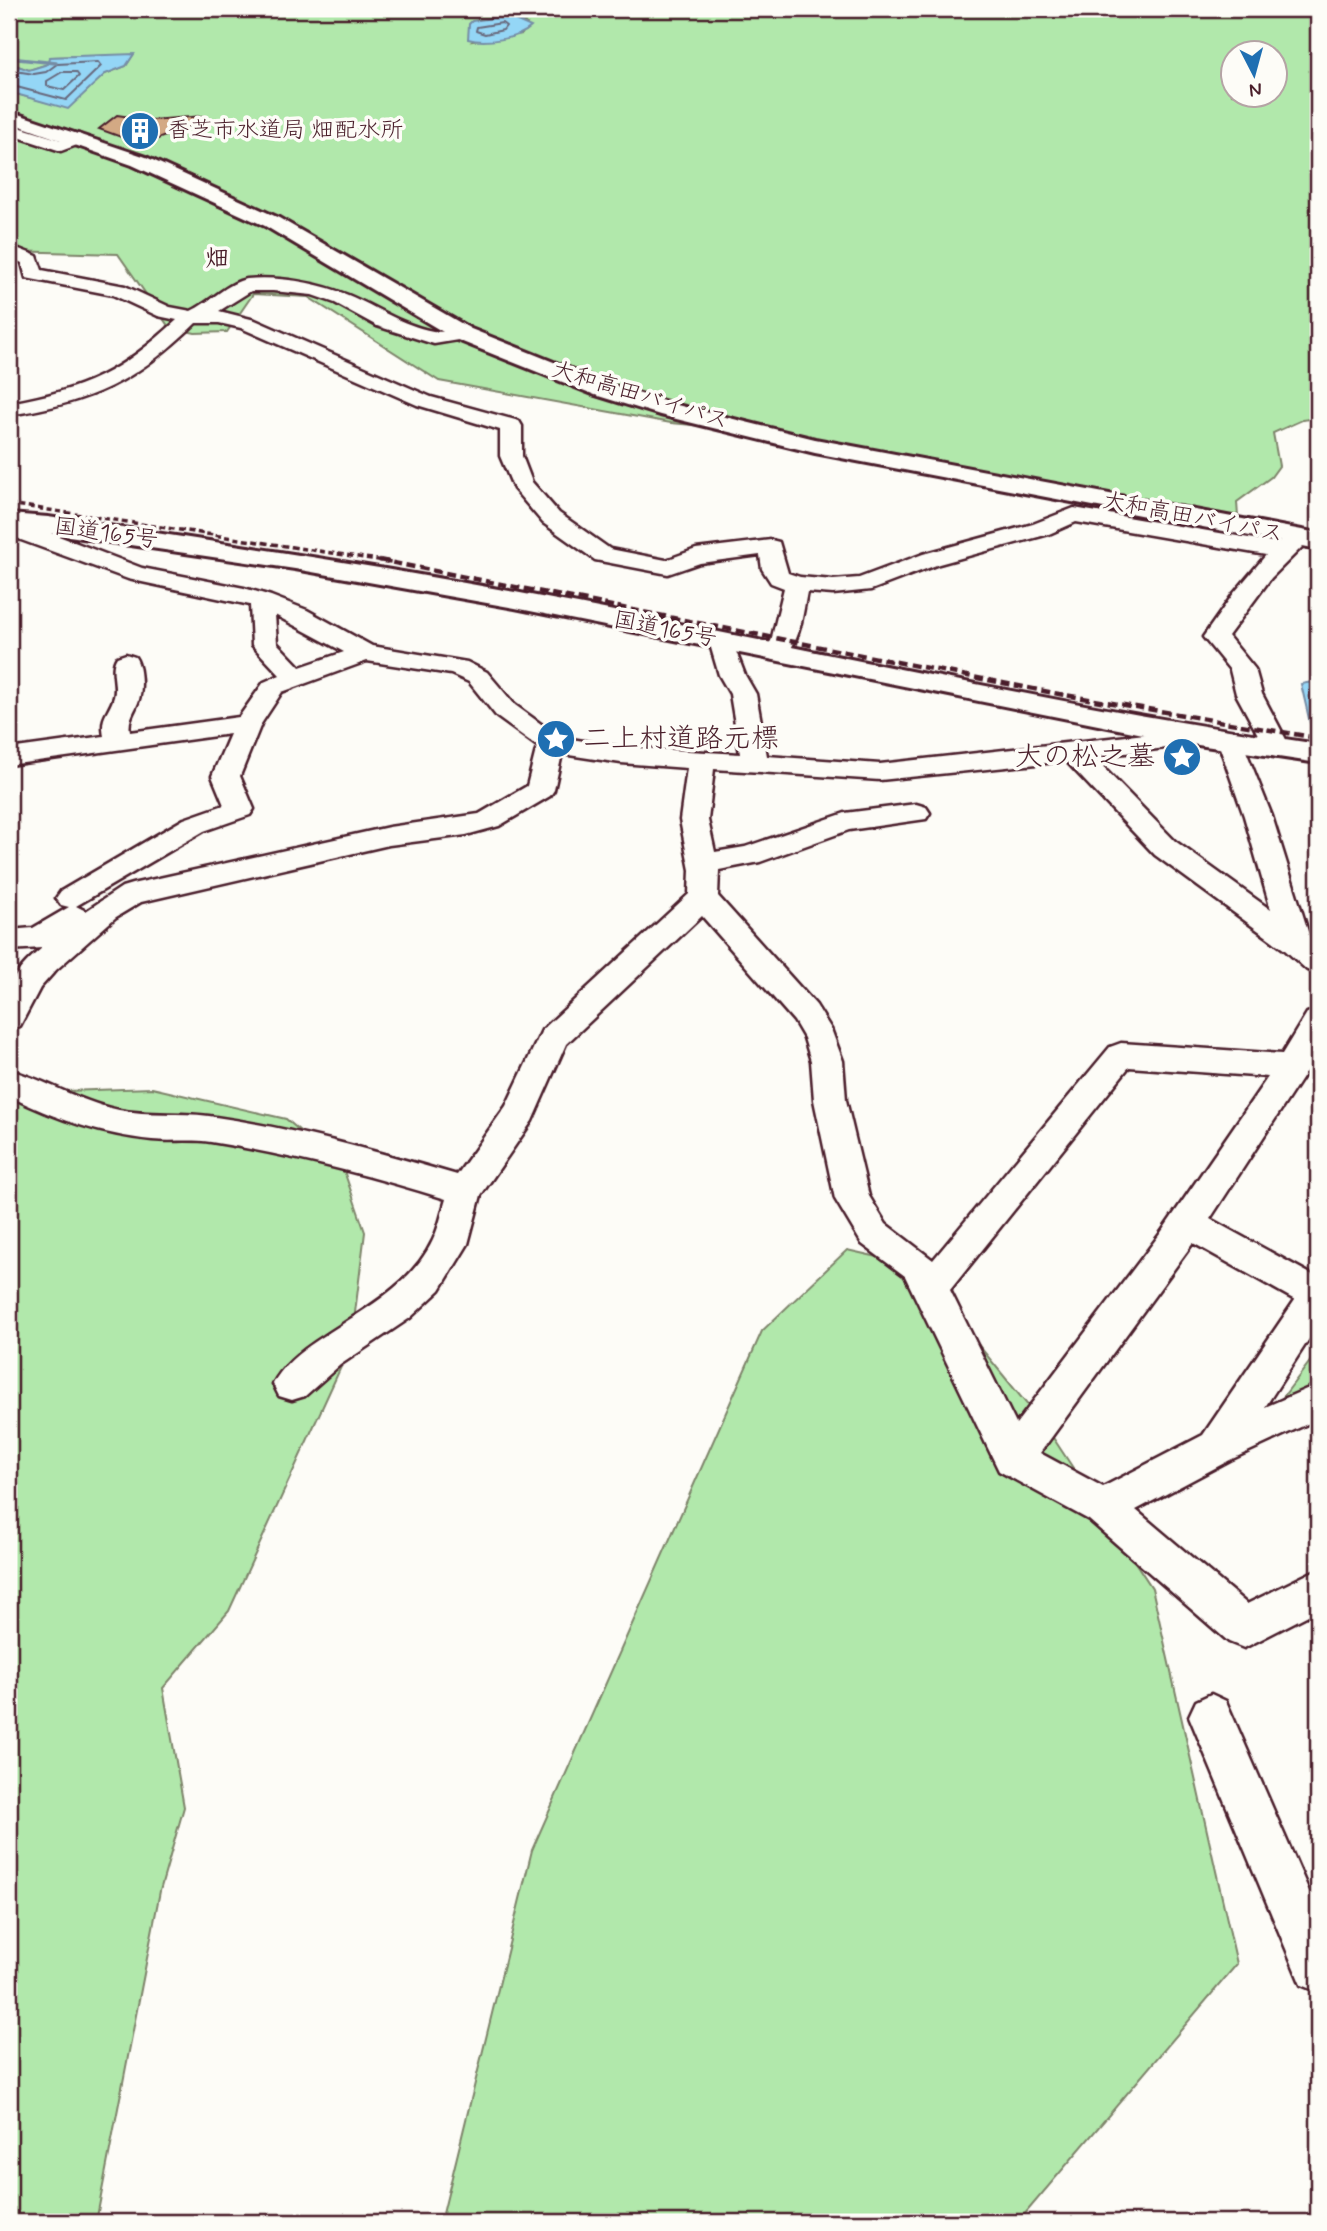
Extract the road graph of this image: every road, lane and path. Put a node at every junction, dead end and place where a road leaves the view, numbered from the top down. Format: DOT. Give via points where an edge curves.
graph roads {
  1 [pos="9,116"];
  2 [pos="9,129"];
  3 [pos="79,139"];
  4 [pos="9,250"];
  5 [pos="21,270"];
  6 [pos="194,316"];
  7 [pos="463,334"];
  8 [pos="9,409"];
  9 [pos="9,523"];
  10 [pos="1300,543"];
  11 [pos="797,584"];
  12 [pos="261,601"];
  13 [pos="721,641"];
  14 [pos="775,652"];
  15 [pos="365,653"];
  16 [pos="126,662"];
  17 [pos="296,677"];
  18 [pos="248,724"];
  19 [pos="1198,736"];
  20 [pos="1231,741"];
  21 [pos="118,743"];
  22 [pos="551,744"];
  23 [pos="1278,748"];
  24 [pos="1073,752"];
  25 [pos="1318,754"];
  26 [pos="9,757"];
  27 [pos="702,761"];
  28 [pos="755,764"];
  29 [pos="916,813"];
  30 [pos="704,864"];
  31 [pos="132,894"];
  32 [pos="71,898"];
  33 [pos="703,898"];
  34 [pos="9,940"];
  35 [pos="1307,953"];
  36 [pos="9,1018"];
  37 [pos="1318,1021"];
  38 [pos="1293,1067"];
  39 [pos="9,1082"];
  40 [pos="465,1191"];
  41 [pos="1187,1223"];
  42 [pos="931,1288"];
  43 [pos="1318,1295"];
  44 [pos="292,1384"];
  45 [pos="1318,1401"];
  46 [pos="1216,1448"];
  47 [pos="1013,1459"];
  48 [pos="1103,1507"];
  49 [pos="1315,1596"];
  50 [pos="1211,1716"];
  51 [pos="1318,1968"];
  1 -- 3 [label="highway, 大和高田バイパス"];
  2 -- 3 [label="street" via="61,146"];
  3 -- 7 [label="highway, 大和高田バイパス" via="272,222"];
  4 -- 5 [label="street" via="31,260"];
  5 -- 6 [label="street" via="118,290 158,310"];
  6 -- 7 [label="street" via="247,285 272,285 342,299 383,322 435,338"];
  6 -- 8 [label="street" via="119,376 43,403"];
  6 -- 11 [label="street" via="248,324 424,401 511,426 510,456 522,484 551,518 603,555 668,567 696,556 771,547 779,578"];
  7 -- 10 [label="highway, 大和高田バイパス" via="603,390 670,410 815,446"];
  9 -- 12 [label="street" via="29,535 136,574"];
  9 -- 13 [label="highway, 国道165号" via="309,564"];
  10 -- 11 [label="street" via="1074,515 863,585"];
  10 -- 23 [label="street" via="1239,601 1214,637 1242,669 1249,695"];
  11 -- 14 [label="street" via="783,642"];
  12 -- 15 [label="street" via="298,615"];
  12 -- 17 [label="street" via="264,645"];
  13 -- 14 [label="highway, 国道165号"];
  13 -- 28 [label="street" via="743,694"];
  14 -- 19 [label="highway, 国道165号"];
  15 -- 17 [label="street"];
  15 -- 22 [label="street" via="471,672 506,711"];
  16 -- 21 [label="street" via="127,697 115,724"];
  17 -- 18 [label="street" via="273,687"];
  18 -- 21 [label="street"];
  18 -- 32 [label="street" via="226,776 240,808 194,825"];
  19 -- 20 [label="highway, 国道165号"];
  19 -- 24 [label="street"];
  20 -- 23 [label="highway, 国道165号"];
  20 -- 35 [label="street"];
  21 -- 26 [label="street"];
  22 -- 27 [label="street"];
  22 -- 31 [label="street" via="540,790 489,820 287,857"];
  23 -- 25 [label="highway, 国道165号"];
  24 -- 28 [label="street" via="880,772"];
  24 -- 35 [label="street" via="1165,848"];
  27 -- 28 [label="street"];
  27 -- 30 [label="street" via="695,826"];
  29 -- 30 [label="street" via="845,822 750,855"];
  30 -- 33 [label="street" via="708,878"];
  31 -- 34 [label="street" via="121,887 40,938"];
  31 -- 36 [label="street" via="45,962 27,982"];
  33 -- 40 [label="street" via="552,1038 520,1112"];
  33 -- 42 [label="street" via="805,1013 820,1037 852,1199 874,1234 918,1266"];
  37 -- 38 [label="street"];
  38 -- 41 [label="street"];
  38 -- 42 [label="street" via="1121,1055"];
  39 -- 40 [label="street" via="48,1102 99,1118 154,1128 207,1129 380,1165"];
  40 -- 44 [label="street" via="450,1244 427,1280"];
  41 -- 43 [label="street"];
  41 -- 47 [label="street"];
  42 -- 47 [label="street"];
  43 -- 46 [label="street"];
  45 -- 46 [label="street"];
  46 -- 48 [label="street"];
  47 -- 48 [label="street"];
  48 -- 49 [label="street" via="1244,1628"];
  50 -- 51 [label="street"];
}
